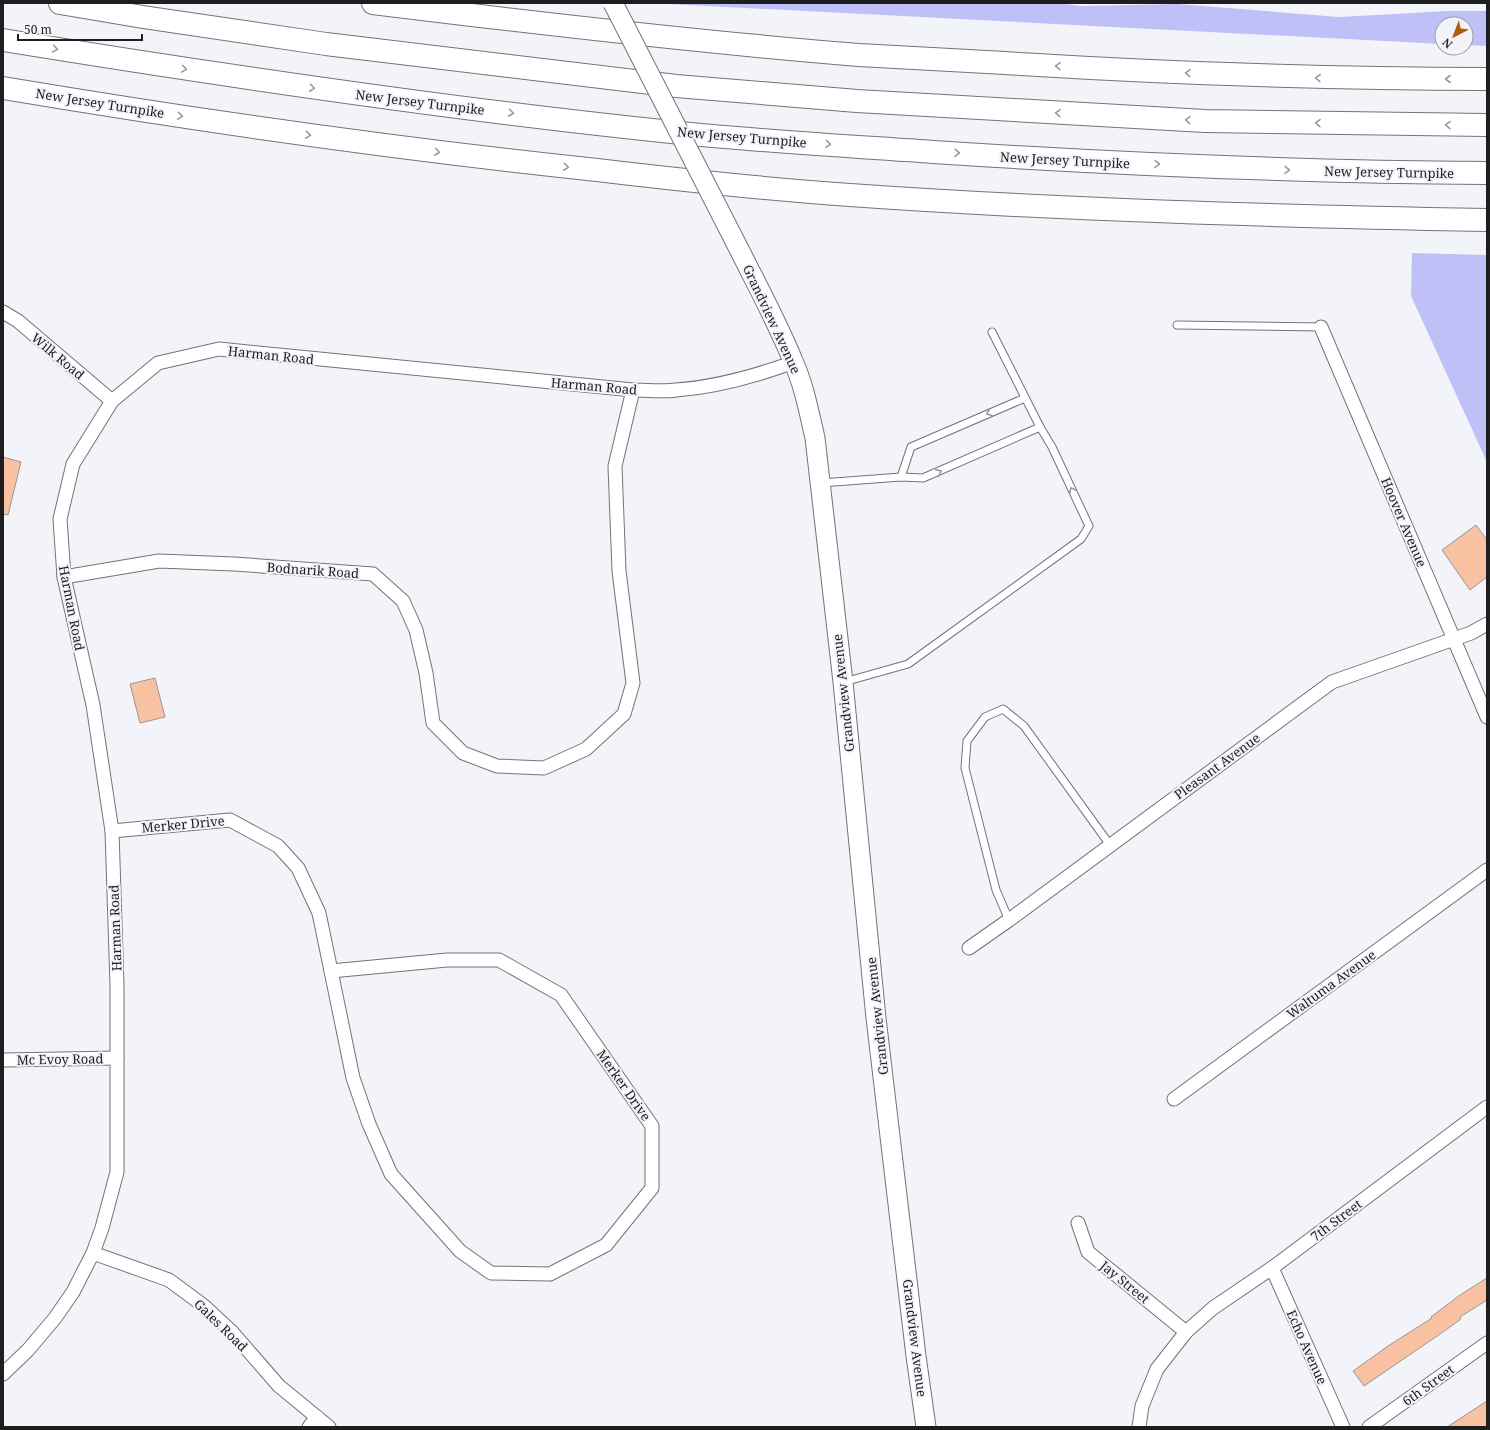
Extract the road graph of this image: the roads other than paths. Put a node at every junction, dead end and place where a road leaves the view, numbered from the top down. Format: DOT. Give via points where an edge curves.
graph roads {
  1 [pos="60,3"];
  2 [pos="373,3"];
  3 [pos="612,3"];
  4 [pos="3,40"];
  5 [pos="1487,79"];
  6 [pos="3,88"];
  7 [pos="1487,126"];
  8 [pos="1487,173"];
  9 [pos="1487,220"];
  10 [pos="3,312"];
  11 [pos="1177,326"];
  12 [pos="1321,327"];
  13 [pos="992,332"];
  14 [pos="794,362"];
  15 [pos="633,390"];
  16 [pos="1025,398"];
  17 [pos="112,401"];
  18 [pos="1040,427"];
  19 [pos="901,477"];
  20 [pos="821,483"];
  21 [pos="64,577"];
  22 [pos="1487,624"];
  23 [pos="1454,639"];
  24 [pos="843,682"];
  25 [pos="1487,717"];
  26 [pos="112,830"];
  27 [pos="1110,845"];
  28 [pos="1487,870"];
  29 [pos="1009,920"];
  30 [pos="969,948"];
  31 [pos="331,971"];
  32 [pos="117,1058"];
  33 [pos="3,1060"];
  34 [pos="1174,1098"];
  35 [pos="1487,1107"];
  36 [pos="1078,1223"];
  37 [pos="93,1253"];
  38 [pos="1272,1268"];
  39 [pos="1186,1332"];
  40 [pos="1487,1343"];
  41 [pos="3,1374"];
  42 [pos="313,1422"];
  43 [pos="329,1427"];
  44 [pos="926,1427"];
  45 [pos="1140,1427"];
  46 [pos="1343,1427"];
  47 [pos="1369,1427"];
  7 -- 1 [label="highway, one-way" via="1205,121 857,101 499,66 326,44"];
  5 -- 2 [label="highway, one-way" via="1363,79 1205,74 860,55 677,38"];
  3 -- 14 [label="street, Grandview Avenue, bridge" via="772,314"];
  4 -- 8 [label="highway, New Jersey Turnpike, one-way" via="316,89 673,132 1041,159 1359,172"];
  6 -- 9 [label="highway, New Jersey Turnpike, one-way" via="143,111 490,159 848,194 1030,206 1199,213"];
  10 -- 17 [label="street, Wilk Road" via="18,321"];
  11 -- 12 [label="lane"];
  12 -- 23 [label="street, Hoover Avenue"];
  13 -- 16 [label="lane"];
  14 -- 15 [label="street, Harman Road" via="726,383 676,390"];
  14 -- 20 [label="street, Grandview Avenue" via="815,438"];
  15 -- 17 [label="street, Harman Road" via="219,349 158,363"];
  15 -- 21 [label="street, Bodnarik Road" via="615,466 619,570 633,683 624,714 586,749 544,768 497,766 463,753 433,723 426,673 416,630 403,601 373,574 159,561"];
  16 -- 18 [label="lane"];
  16 -- 19 [label="lane, one-way" via="910,447"];
  17 -- 21 [label="street, Harman Road" via="73,464 60,520"];
  19 -- 18 [label="lane, one-way" via="923,478"];
  24 -- 18 [label="lane, one-way" via="908,664 1081,539 1089,526"];
  19 -- 20 [label="lane"];
  20 -- 24 [label="street, Grandview Avenue"];
  21 -- 26 [label="street, Harman Road" via="93,705"];
  22 -- 23 [label="street, Pleasant Avenue"];
  23 -- 25 [label="street, Hoover Avenue"];
  23 -- 27 [label="street, Pleasant Avenue" via="1332,682"];
  24 -- 44 [label="street, Grandview Avenue" via="876,1018"];
  26 -- 31 [label="street, Merker Drive" via="230,820 278,846 298,868 319,914"];
  26 -- 32 [label="street, Harman Road"];
  27 -- 29 [label="street, Pleasant Avenue"];
  27 -- 29 [label="lane" via="1024,726 1003,709 985,717 967,741 965,768 996,890"];
  28 -- 34 [label="street, Waltuma Avenue"];
  29 -- 30 [label="street, Pleasant Avenue"];
  31 -- 31 [label="street, Merker Drive" via="353,1078 369,1124 391,1174 460,1251 491,1273 550,1274 606,1245 652,1188 652,1126 561,995 499,960 447,960"];
  32 -- 33 [label="street, Mc Evoy Road"];
  32 -- 37 [label="street, Harman Road" via="117,1172"];
  35 -- 38 [label="street, 7th Street"];
  36 -- 39 [label="street, Jay Street" via="1088,1252"];
  37 -- 41 [label="street, Harman Road" via="56,1318"];
  37 -- 42 [label="street, Gales Road" via="169,1280 204,1306 232,1332"];
  38 -- 39 [label="street, 7th Street" via="1213,1308"];
  38 -- 46 [label="street, Echo Avenue"];
  39 -- 45 [label="street, 7th Street" via="1157,1369 1142,1406"];
  40 -- 47 [label="street, 6th Street"];
  42 -- 43 [label="street, Gales Road"];
}
